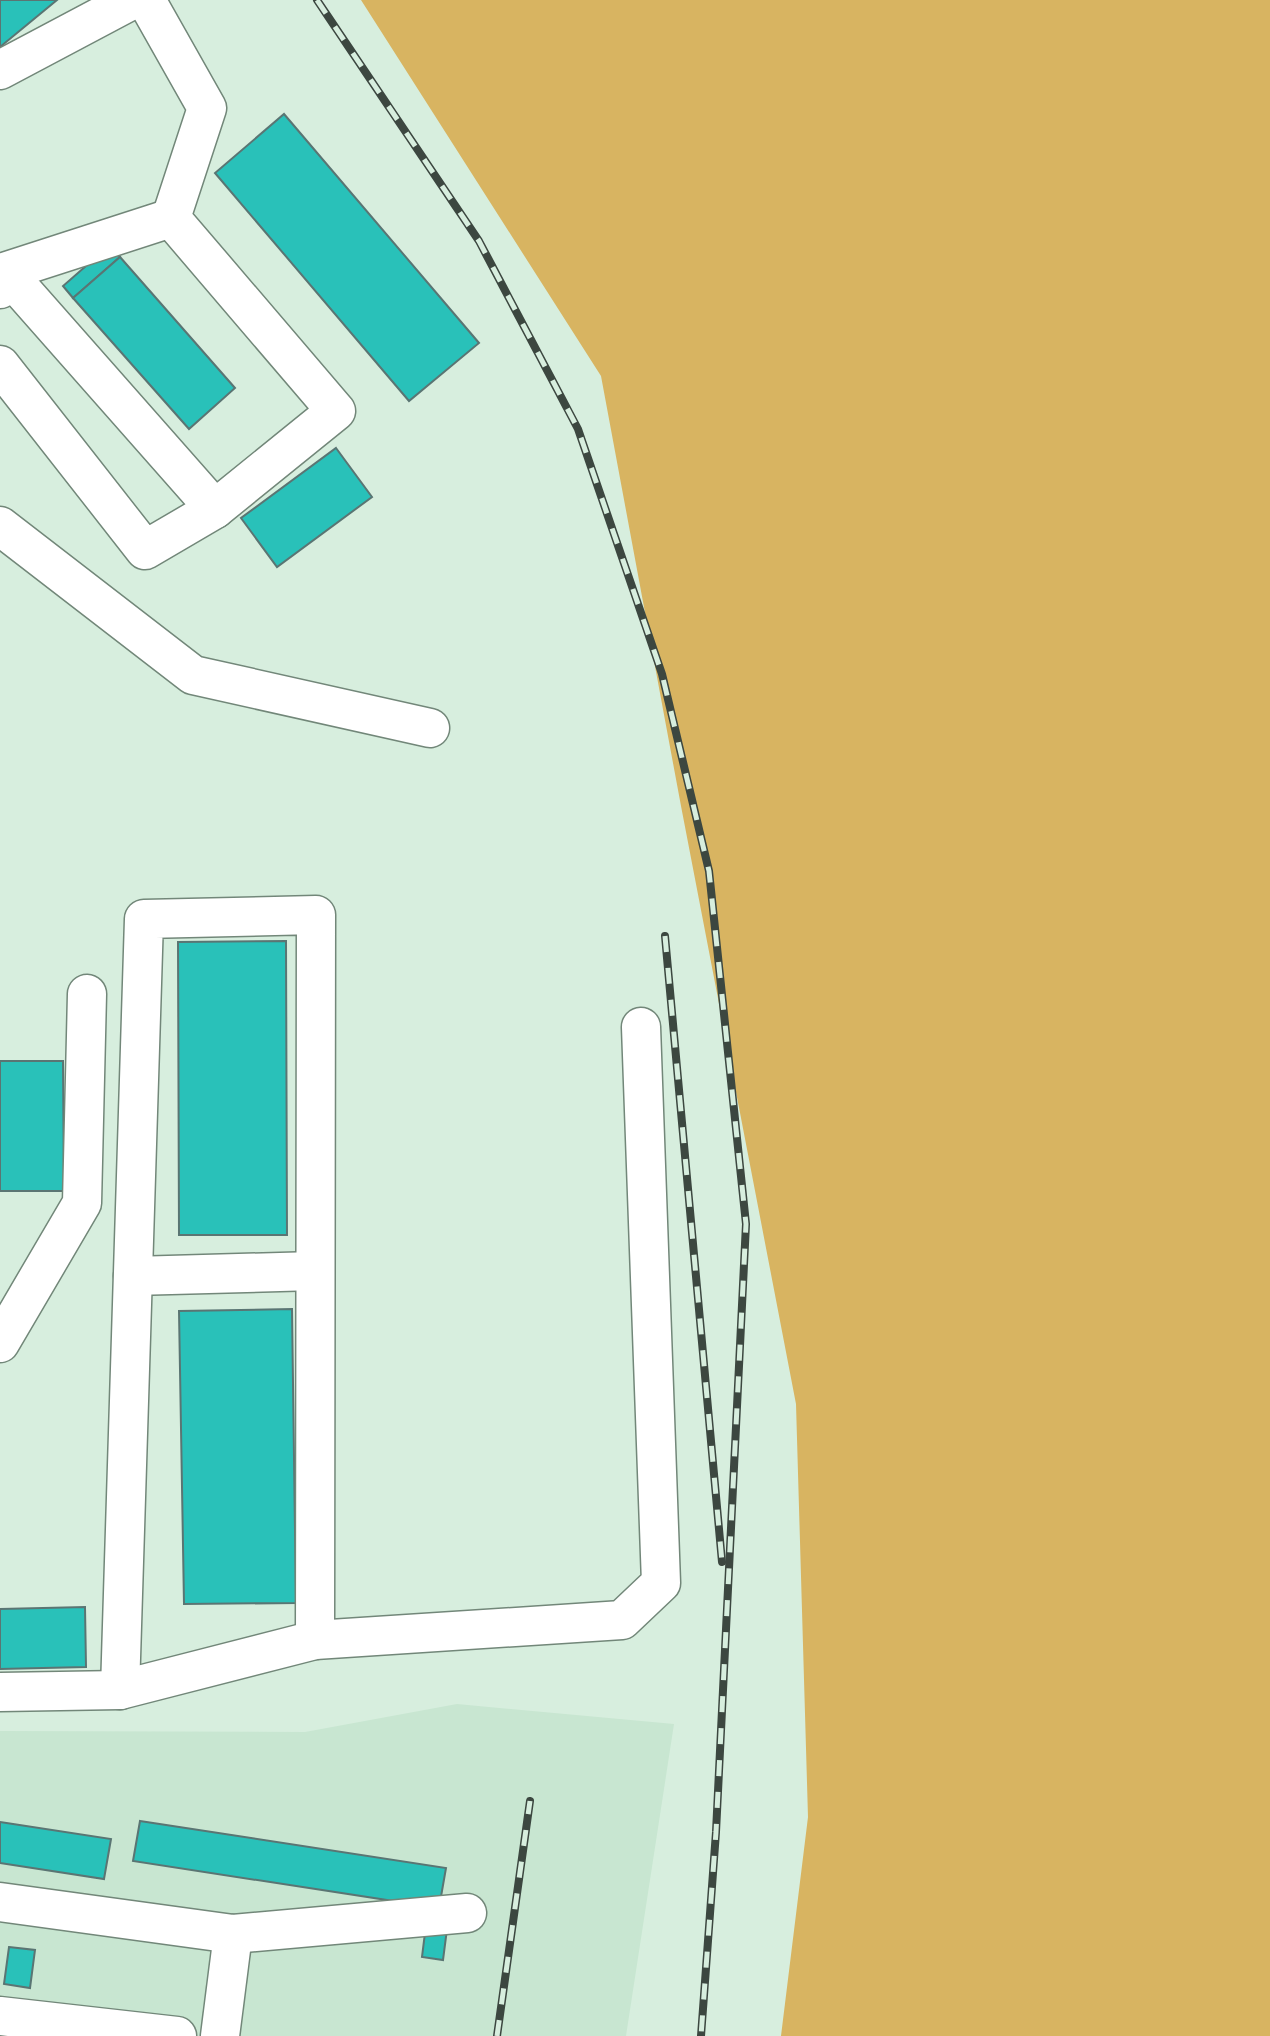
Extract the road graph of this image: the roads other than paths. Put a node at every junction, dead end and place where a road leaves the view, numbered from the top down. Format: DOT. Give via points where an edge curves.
graph roads {
  1 [pos="132,0"];
  2 [pos="146,0"];
  3 [pos="0,70"];
  4 [pos="172,218"];
  5 [pos="3,275"];
  6 [pos="0,365"];
  7 [pos="215,509"];
  8 [pos="0,526"];
  9 [pos="430,729"];
  10 [pos="87,994"];
  11 [pos="640,1027"];
  12 [pos="315,1271"];
  13 [pos="133,1276"];
  14 [pos="0,1343"];
  15 [pos="315,1640"];
  16 [pos="120,1690"];
  17 [pos="0,1692"];
  18 [pos="0,1902"];
  19 [pos="467,1913"];
  20 [pos="233,1934"];
  21 [pos="0,2016"];
  22 [pos="177,2036"];
  23 [pos="220,2036"];
  1 -- 3 [label="lane"];
  2 -- 4 [label="lane" via="207,108"];
  4 -- 5 [label="lane"];
  4 -- 7 [label="lane" via="336,411"];
  5 -- 7 [label="lane"];
  6 -- 7 [label="lane" via="145,550"];
  8 -- 9 [label="lane" via="193,675"];
  10 -- 14 [label="lane" via="82,1203"];
  11 -- 15 [label="lane" via="661,1583 622,1620"];
  12 -- 13 [label="lane"];
  12 -- 13 [label="lane" via="316,915 144,919"];
  12 -- 15 [label="lane"];
  13 -- 16 [label="lane"];
  15 -- 16 [label="lane"];
  16 -- 17 [label="lane"];
  18 -- 20 [label="lane"];
  19 -- 20 [label="lane"];
  20 -- 23 [label="lane"];
  21 -- 22 [label="lane"];
}
